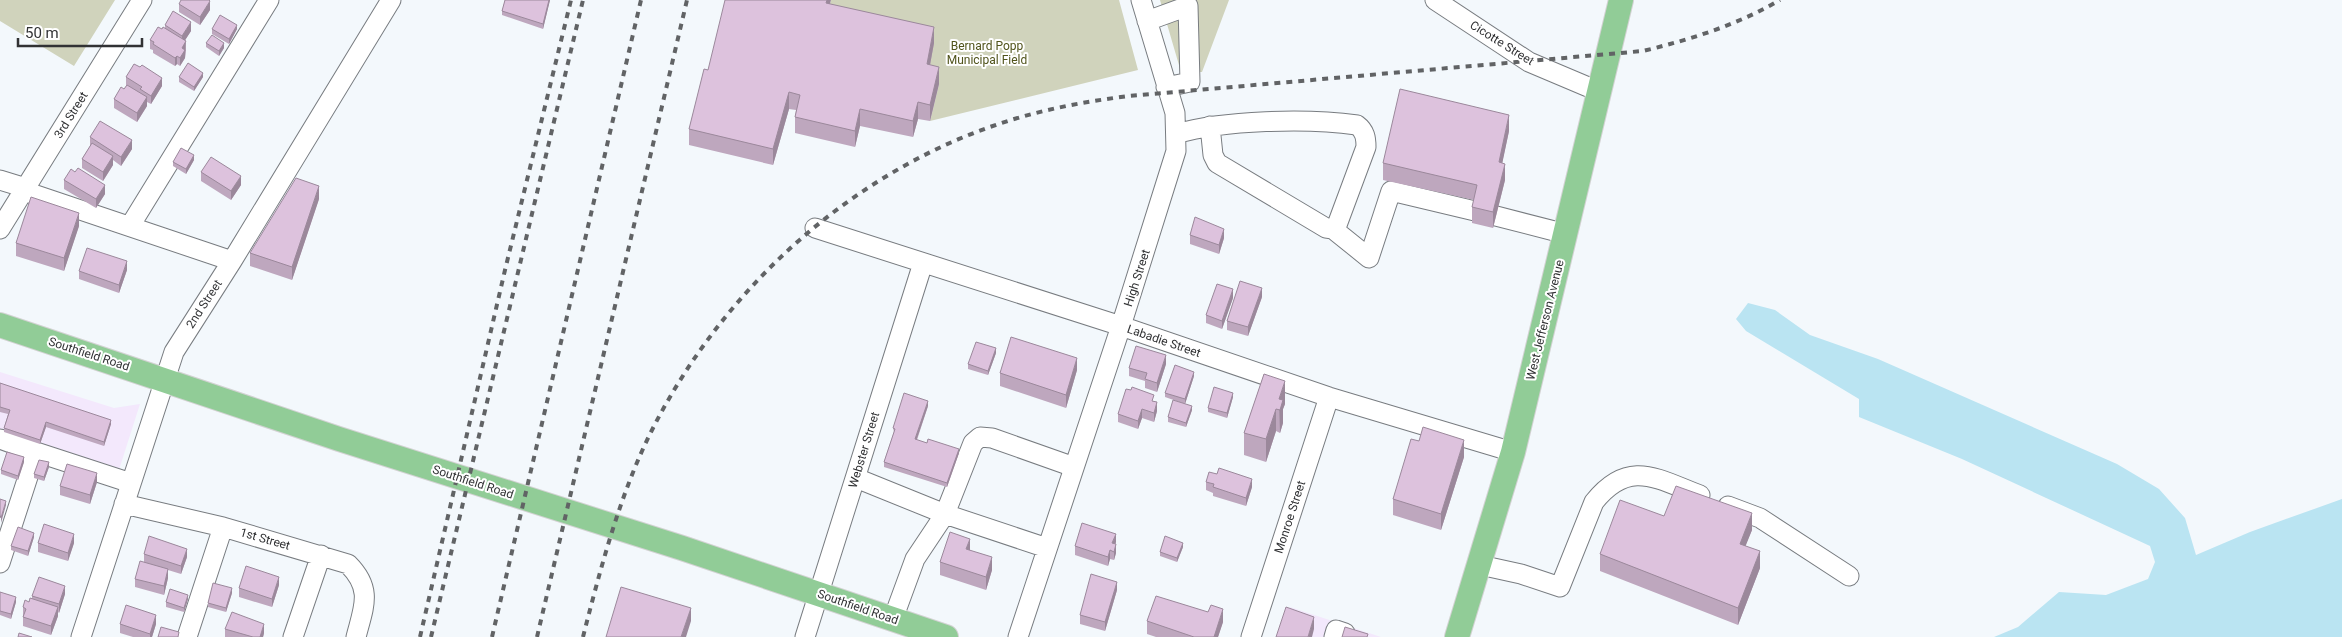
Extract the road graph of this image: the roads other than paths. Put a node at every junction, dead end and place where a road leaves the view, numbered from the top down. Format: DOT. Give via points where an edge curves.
graph roads {
  1 [pos="142,0"];
  2 [pos="269,0"];
  3 [pos="391,0"];
  4 [pos="1141,0"];
  5 [pos="1435,0"];
  6 [pos="1621,0"];
  7 [pos="1147,21"];
  8 [pos="1166,87"];
  9 [pos="1600,92"];
  10 [pos="1210,126"];
  11 [pos="1176,134"];
  12 [pos="0,180"];
  13 [pos="25,189"];
  14 [pos="1475,212"];
  15 [pos="1496,216"];
  16 [pos="130,226"];
  17 [pos="815,228"];
  18 [pos="1333,228"];
  19 [pos="0,229"];
  20 [pos="1566,234"];
  21 [pos="232,261"];
  22 [pos="923,263"];
  23 [pos="0,325"];
  24 [pos="1121,326"];
  25 [pos="165,379"];
  26 [pos="1329,398"];
  27 [pos="0,439"];
  28 [pos="36,452"];
  29 [pos="1513,452"];
  30 [pos="1074,467"];
  31 [pos="856,478"];
  32 [pos="130,483"];
  33 [pos="124,504"];
  34 [pos="945,514"];
  35 [pos="222,527"];
  36 [pos="1047,548"];
  37 [pos="321,554"];
  38 [pos="0,563"];
  39 [pos="1480,565"];
  40 [pos="1849,576"];
  41 [pos="819,594"];
  42 [pos="906,627"];
  43 [pos="81,637"];
  44 [pos="187,637"];
  45 [pos="293,637"];
  46 [pos="356,637"];
  47 [pos="805,637"];
  48 [pos="946,637"];
  49 [pos="1018,637"];
  50 [pos="1251,637"];
  51 [pos="1457,637"];
  1 -- 13 [label="street, 3rd Street"];
  2 -- 16 [label="street"];
  3 -- 21 [label="street, 2nd Street"];
  4 -- 7 [label="street, High Street"];
  5 -- 9 [label="street, Cicotte Street" via="1529,62"];
  6 -- 9 [label="main road, West Jefferson Avenue"];
  7 -- 8 [label="street, High Street"];
  7 -- 8 [label="street" via="1188,6 1190,82"];
  8 -- 11 [label="street, High Street" via="1175,113"];
  9 -- 20 [label="main road, West Jefferson Avenue"];
  10 -- 11 [label="street"];
  10 -- 18 [label="street" via="1217,163 1326,228"];
  10 -- 18 [label="street" via="1303,122 1357,125 1362,129 1366,147 1337,225"];
  11 -- 24 [label="street, High Street" via="1173,164"];
  12 -- 13 [label="street"];
  13 -- 16 [label="street"];
  13 -- 19 [label="street, 3rd Street"];
  14 -- 18 [label="street" via="1391,191 1369,258"];
  15 -- 20 [label="street"];
  16 -- 21 [label="street"];
  17 -- 22 [label="street, Labadie Street"];
  20 -- 29 [label="main road, West Jefferson Avenue"];
  21 -- 25 [label="street, 2nd Street" via="174,352"];
  22 -- 24 [label="street, Labadie Street"];
  22 -- 31 [label="street, Webster Street"];
  23 -- 25 [label="main road, Southfield Road"];
  24 -- 26 [label="street, Labadie Street"];
  24 -- 30 [label="street, High Street"];
  25 -- 32 [label="street, 2nd Street"];
  25 -- 41 [label="main road, Southfield Road" via="339,439"];
  26 -- 29 [label="street, Labadie Street"];
  26 -- 50 [label="street, Monroe Street"];
  27 -- 28 [label="street"];
  28 -- 32 [label="street"];
  28 -- 38 [label="street"];
  29 -- 39 [label="main road, West Jefferson Avenue"];
  30 -- 34 [label="street" via="992,438 980,437 973,443"];
  30 -- 36 [label="street, High Street"];
  31 -- 34 [label="street"];
  31 -- 41 [label="street, Webster Street"];
  32 -- 33 [label="street, 2nd Street"];
  33 -- 35 [label="street, 1st Street"];
  33 -- 43 [label="street, 2nd Street"];
  34 -- 36 [label="street"];
  34 -- 42 [label="street" via="916,559"];
  35 -- 37 [label="street, 1st Street"];
  35 -- 44 [label="street"];
  36 -- 49 [label="street, High Street"];
  37 -- 45 [label="street"];
  37 -- 46 [label="street, 1st Street" via="348,564 361,577 363,609"];
  39 -- 40 [label="street" via="1560,587 1594,502 1618,480 1646,475 1760,518"];
  39 -- 51 [label="main road, West Jefferson Avenue"];
  41 -- 42 [label="main road, Southfield Road"];
  41 -- 47 [label="street, Webster Street"];
  42 -- 48 [label="main road, Southfield Road"];
}
